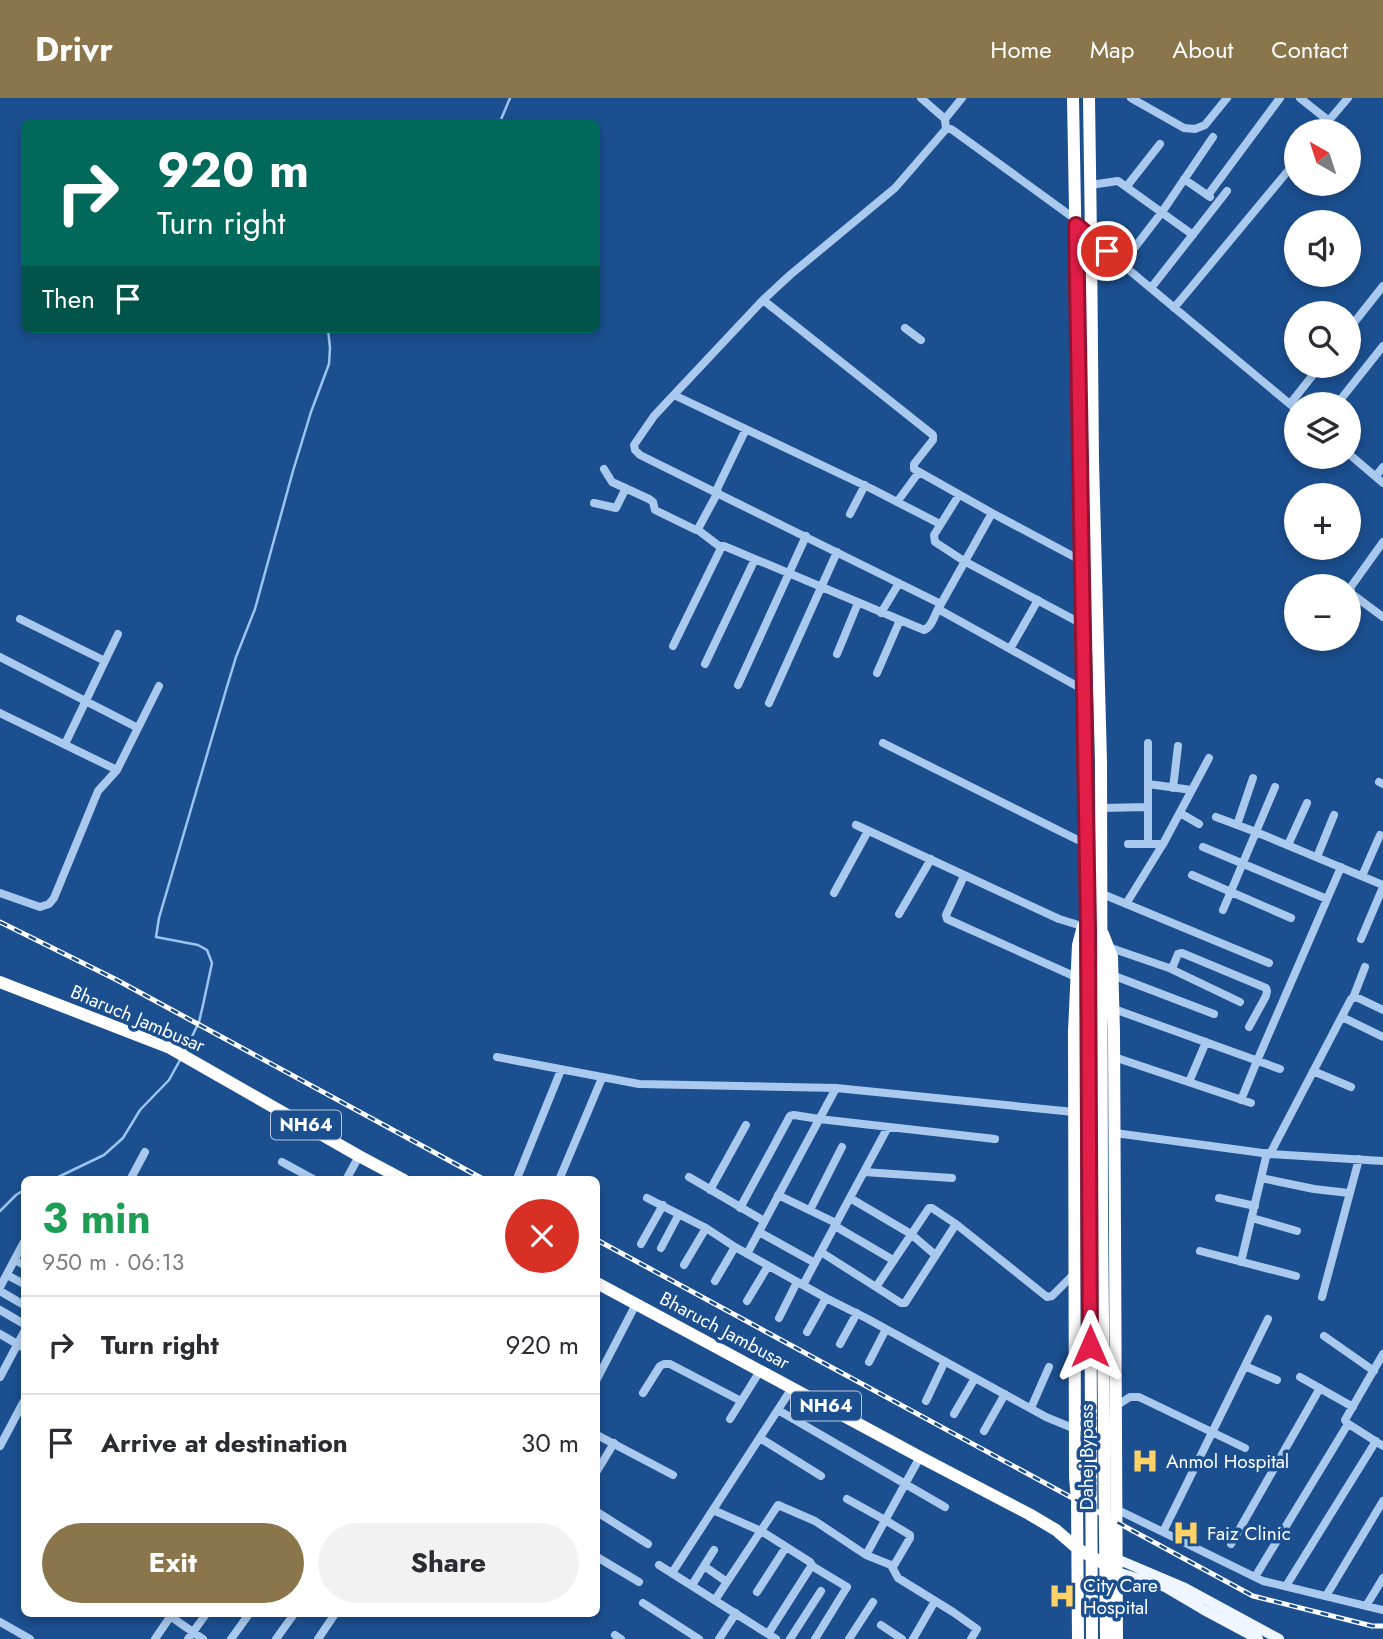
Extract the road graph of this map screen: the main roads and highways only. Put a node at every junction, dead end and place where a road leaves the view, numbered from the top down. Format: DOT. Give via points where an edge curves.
graph roads {
  1 [pos="1073,98"];
  2 [pos="1089,98"];
  3 [pos="1094,904"];
  4 [pos="1090,927"];
  5 [pos="0,982"];
  6 [pos="396,1176"];
  7 [pos="1096,1214"];
  8 [pos="600,1285"];
  9 [pos="1056,1530"];
  10 [pos="1078,1533"];
  11 [pos="1078,1549"];
  12 [pos="1117,1565"];
  13 [pos="1078,1639"];
  14 [pos="1092,1639"];
  15 [pos="1106,1639"];
  16 [pos="1116,1639"];
  17 [pos="1258,1639"];
  18 [pos="1279,1639"];
  1 -- 3 [label="highway, Dahej Bypass" via="1086,844"];
  2 -- 3 [label="highway, Dahej Bypass" via="1101,808"];
  3 -- 4 [label="highway, Dahej Bypass"];
  4 -- 7 [label="highway, Dahej Bypass"];
  4 -- 10 [label="highway" via="1078,946 1074,1032"];
  4 -- 12 [label="highway" via="1112,957"];
  5 -- 6 [label="highway, Bharuch Jambusar / NH64" via="170,1048"];
  7 -- 14 [label="highway, Dahej Bypass, bridge"];
  7 -- 15 [label="highway, Dahej Bypass, bridge"];
  8 -- 9 [label="highway, Bharuch Jambusar / NH64"];
  9 -- 10 [label="highway, Bharuch Jambusar / NH64"];
  9 -- 11 [label="highway, Bharuch Jambusar / NH64"];
  10 -- 11 [label="highway"];
  10 -- 12 [label="highway, Bharuch Jambusar / NH64"];
  11 -- 12 [label="highway, Bharuch Jambusar / NH64"];
  11 -- 13 [label="highway"];
  12 -- 16 [label="highway"];
  12 -- 17 [label="main road, Bharuch Jambusar"];
  12 -- 18 [label="main road, Bharuch Jambusar" via="1183,1587"];
}
